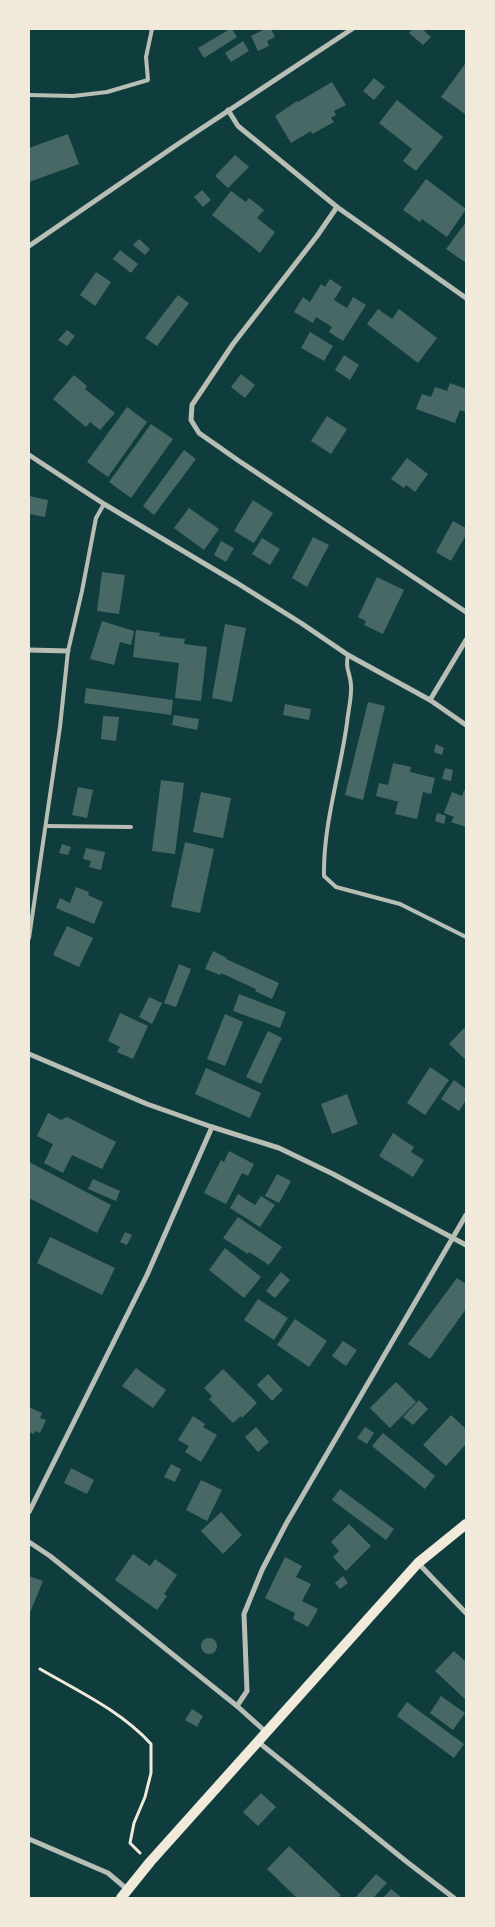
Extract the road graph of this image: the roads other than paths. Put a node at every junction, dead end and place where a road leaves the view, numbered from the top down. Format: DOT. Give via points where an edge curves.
graph roads {
  1 [pos="152,29"];
  2 [pos="352,29"];
  3 [pos="29,95"];
  4 [pos="228,110"];
  5 [pos="337,206"];
  6 [pos="29,246"];
  7 [pos="466,298"];
  8 [pos="29,456"];
  9 [pos="104,504"];
  10 [pos="466,612"];
  11 [pos="466,640"];
  12 [pos="29,650"];
  13 [pos="68,651"];
  14 [pos="348,654"];
  15 [pos="430,700"];
  16 [pos="466,725"];
  17 [pos="46,826"];
  18 [pos="131,827"];
  19 [pos="466,937"];
  20 [pos="29,938"];
  21 [pos="29,1054"];
  22 [pos="212,1127"];
  23 [pos="466,1215"];
  24 [pos="453,1238"];
  25 [pos="466,1245"];
  26 [pos="29,1512"];
  27 [pos="466,1524"];
  28 [pos="29,1542"];
  29 [pos="418,1563"];
  30 [pos="466,1613"];
  31 [pos="237,1706"];
  32 [pos="266,1732"];
  33 [pos="258,1741"];
  34 [pos="29,1839"];
  35 [pos="123,1896"];
  36 [pos="454,1898"];
  1 -- 3 [label="lane" via="146,57 148,80 107,92 73,96"];
  2 -- 4 [label="street"];
  4 -- 5 [label="street" via="238,126"];
  4 -- 6 [label="street"];
  5 -- 7 [label="street"];
  5 -- 10 [label="street" via="233,344 192,405 191,420 199,433"];
  8 -- 9 [label="street"];
  9 -- 13 [label="lane" via="96,518"];
  9 -- 14 [label="street"];
  11 -- 15 [label="street"];
  12 -- 13 [label="street"];
  13 -- 17 [label="lane"];
  14 -- 15 [label="street"];
  14 -- 19 [label="lane" via="346,666 351,684 347,724 335,784 324,876 336,887 400,904"];
  15 -- 16 [label="street"];
  17 -- 18 [label="lane"];
  17 -- 20 [label="lane"];
  21 -- 22 [label="street" via="147,1104"];
  22 -- 24 [label="street" via="278,1148"];
  22 -- 26 [label="street" via="147,1275"];
  23 -- 24 [label="street"];
  24 -- 25 [label="street"];
  24 -- 31 [label="street" via="290,1516 262,1570 244,1614 247,1690"];
  27 -- 29 [label="main road"];
  28 -- 31 [label="street"];
  29 -- 30 [label="street"];
  29 -- 32 [label="main road"];
  31 -- 32 [label="street"];
  32 -- 33 [label="main road"];
  33 -- 35 [label="main road"];
  33 -- 36 [label="street"];
  34 -- 35 [label="street" via="108,1873"];
}
